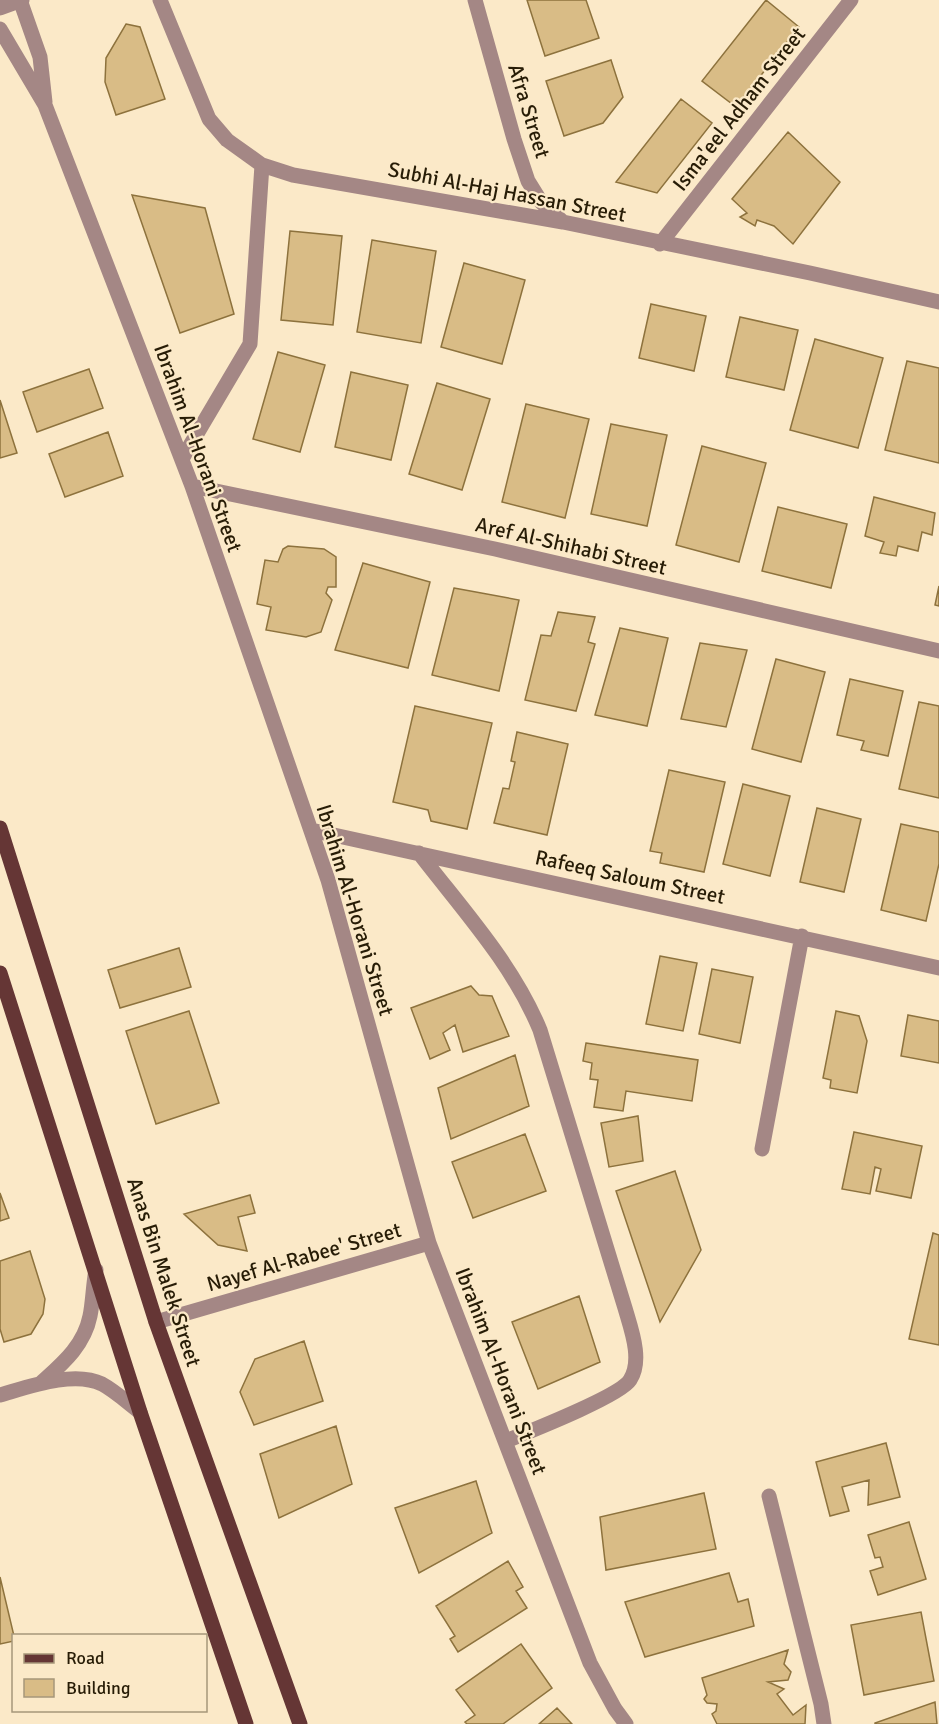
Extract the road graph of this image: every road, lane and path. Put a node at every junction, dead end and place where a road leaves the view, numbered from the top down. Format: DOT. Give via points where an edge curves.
graph roads {
  1 [pos="21,0"];
  2 [pos="160,0"];
  3 [pos="475,0"];
  4 [pos="851,0"];
  5 [pos="0,8"];
  6 [pos="0,29"];
  7 [pos="45,105"];
  8 [pos="262,165"];
  9 [pos="563,222"];
  10 [pos="660,244"];
  11 [pos="939,302"];
  12 [pos="182,459"];
  13 [pos="192,486"];
  14 [pos="939,651"];
  15 [pos="0,828"];
  16 [pos="311,830"];
  17 [pos="419,853"];
  18 [pos="802,936"];
  19 [pos="939,968"];
  20 [pos="0,973"];
  21 [pos="762,1149"];
  22 [pos="429,1243"];
  23 [pos="96,1269"];
  24 [pos="156,1322"];
  25 [pos="41,1383"];
  26 [pos="0,1395"];
  27 [pos="140,1412"];
  28 [pos="506,1441"];
  29 [pos="770,1496"];
  30 [pos="246,1724"];
  31 [pos="300,1724"];
  32 [pos="626,1724"];
  33 [pos="824,1724"];
  1 -- 5 [label="street"];
  1 -- 7 [label="street, Ibrahim Al-Horani Street" via="40,57"];
  2 -- 8 [label="street, Subhi Al-Haj Hassan Street" via="209,119 227,140"];
  3 -- 9 [label="street, Afra Street" via="528,181 541,202"];
  4 -- 10 [label="street, Isma'eel Adham Street"];
  6 -- 7 [label="street, Ibrahim Al-Horani Street"];
  7 -- 12 [label="street, Ibrahim Al-Horani Street"];
  8 -- 9 [label="street, Subhi Al-Haj Hassan Street" via="293,175"];
  8 -- 12 [label="street" via="250,344"];
  9 -- 10 [label="street, Subhi Al-Haj Hassan Street"];
  10 -- 11 [label="street, Subhi Al-Haj Hassan Street"];
  12 -- 13 [label="street, Ibrahim Al-Horani Street"];
  13 -- 14 [label="street, Aref Al-Shihabi Street" via="495,549"];
  13 -- 16 [label="street, Ibrahim Al-Horani Street"];
  15 -- 24 [label="main road, Anas Bin Malek Street"];
  16 -- 17 [label="street, Rafeeq Saloum Street"];
  16 -- 22 [label="street, Ibrahim Al-Horani Street"];
  17 -- 18 [label="street, Rafeeq Saloum Street"];
  17 -- 28 [label="street" via="529,1003 637,1354 630,1380 611,1395"];
  18 -- 19 [label="street, Rafeeq Saloum Street"];
  18 -- 21 [label="street"];
  20 -- 23 [label="main road"];
  22 -- 24 [label="street, Nayef Al-Rabee' Street"];
  22 -- 28 [label="street, Ibrahim Al-Horani Street"];
  23 -- 25 [label="street" via="90,1316 81,1340 65,1362"];
  23 -- 27 [label="main road"];
  24 -- 31 [label="main road, Anas Bin Malek Street"];
  25 -- 26 [label="street"];
  25 -- 27 [label="street" via="71,1379 101,1384"];
  27 -- 30 [label="main road"];
  28 -- 32 [label="street, Ibrahim Al-Horani Street" via="590,1663"];
  29 -- 33 [label="street"];
}
